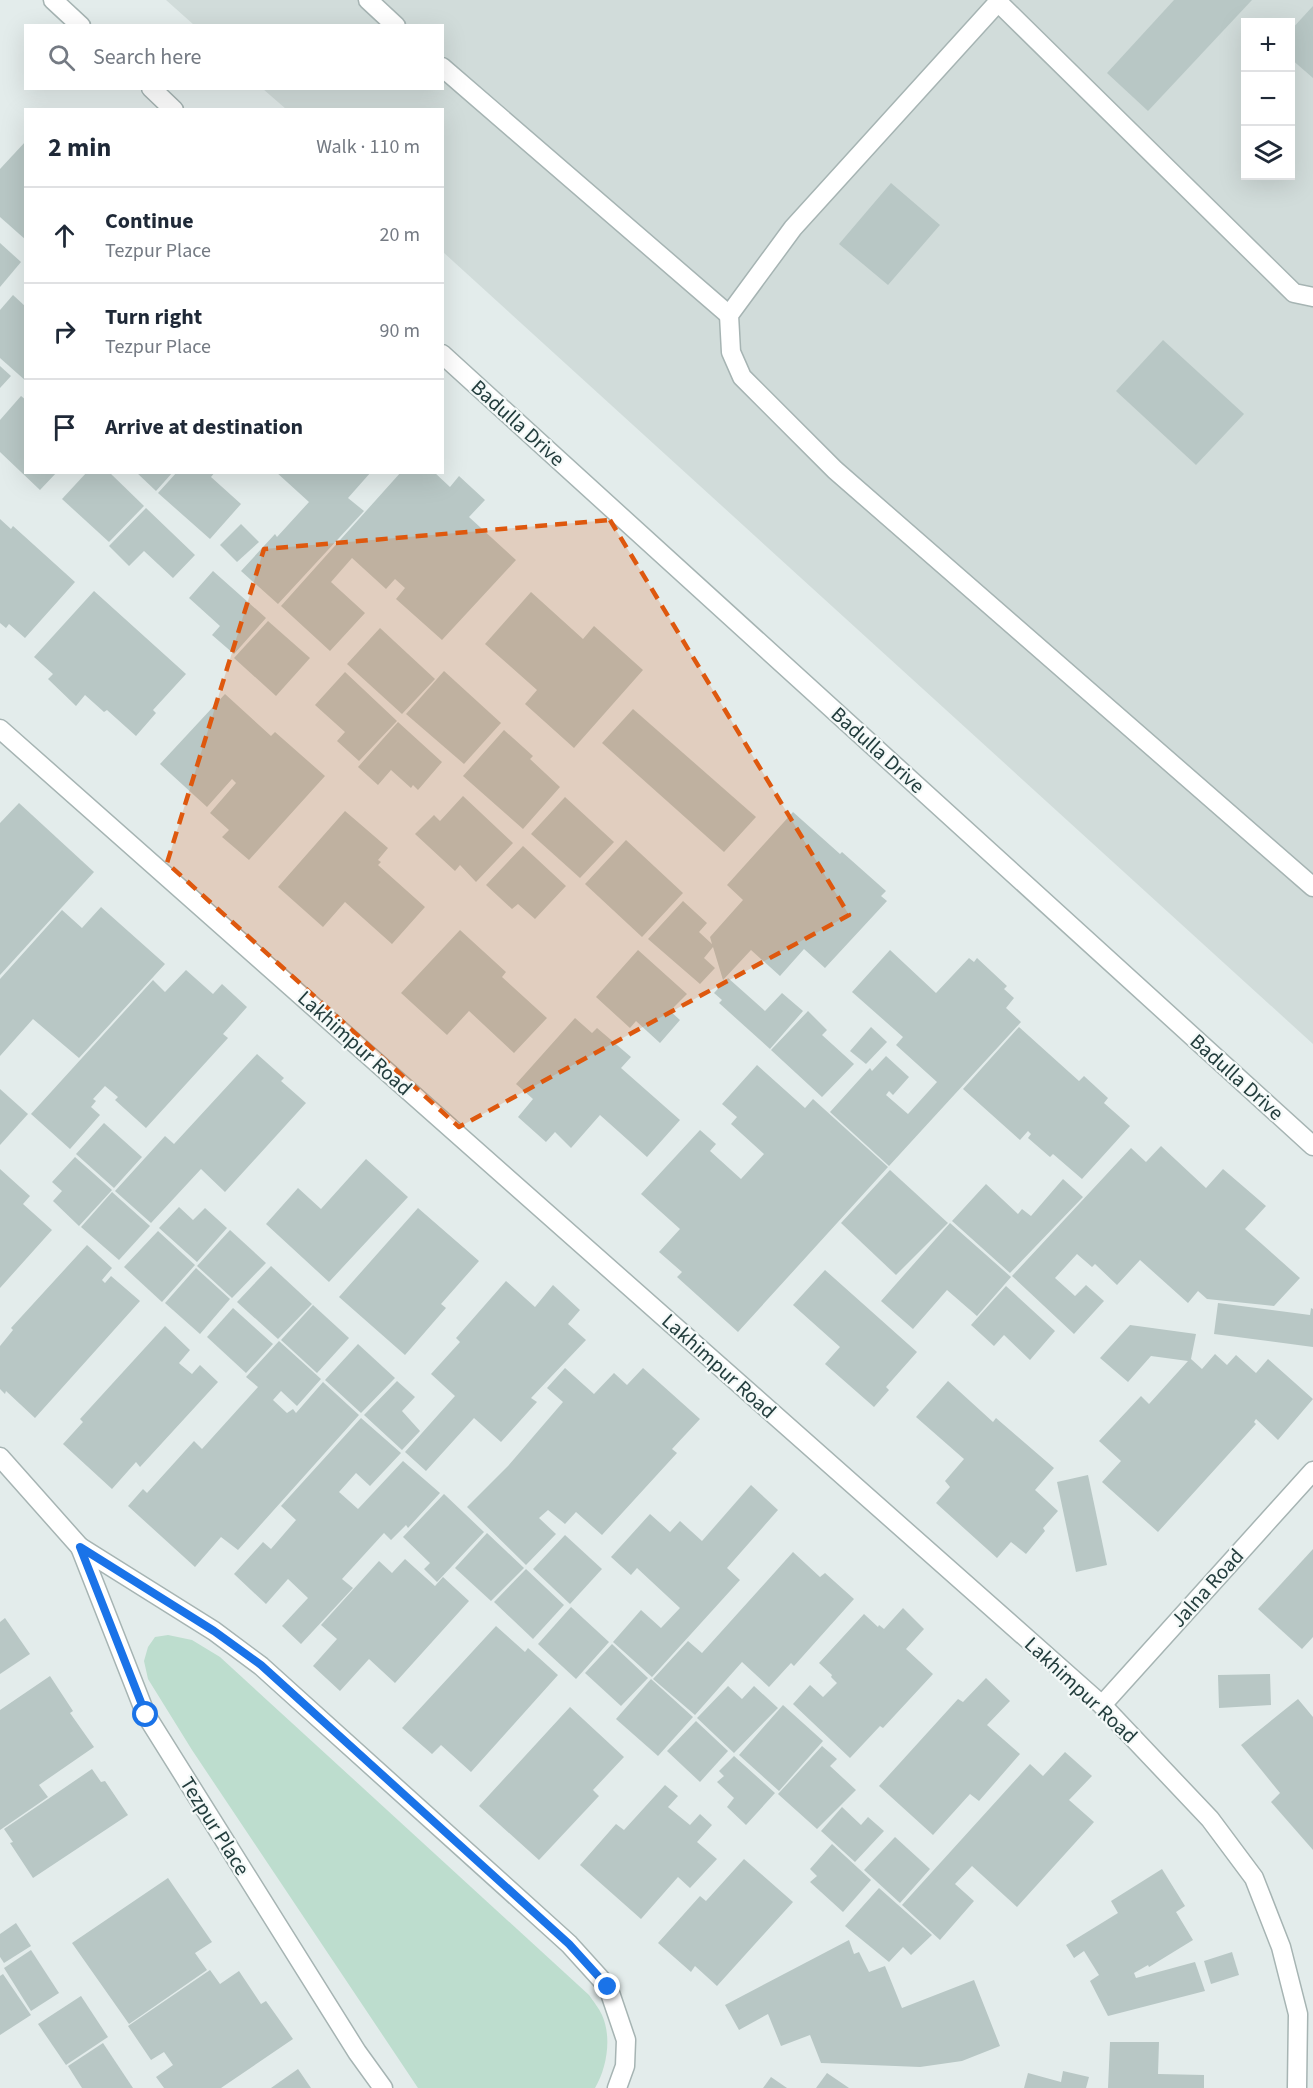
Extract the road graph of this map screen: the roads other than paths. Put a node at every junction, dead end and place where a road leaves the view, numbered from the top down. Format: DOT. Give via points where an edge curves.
graph roads {
  1 [pos="53,0"];
  2 [pos="368,0"];
  3 [pos="999,1"];
  4 [pos="79,24"];
  5 [pos="394,24"];
  6 [pos="444,69"];
  7 [pos="153,90"];
  8 [pos="172,108"];
  9 [pos="1313,297"];
  10 [pos="729,315"];
  11 [pos="444,356"];
  12 [pos="0,729"];
  13 [pos="1313,887"];
  14 [pos="1313,1146"];
  15 [pos="0,1456"];
  16 [pos="1313,1471"];
  17 [pos="80,1547"];
  18 [pos="1102,1705"];
  19 [pos="383,2088"];
  20 [pos="617,2088"];
  21 [pos="1296,2088"];
  1 -- 4 [label="street"];
  2 -- 5 [label="street"];
  3 -- 9 [label="street" via="1294,293"];
  3 -- 10 [label="street" via="793,228"];
  6 -- 10 [label="street"];
  7 -- 8 [label="street"];
  10 -- 13 [label="street" via="731,352 742,377 835,470"];
  11 -- 14 [label="street, Badulla Drive"];
  12 -- 18 [label="street, Lakhimpur Road"];
  15 -- 17 [label="street, Tezpur Place"];
  16 -- 18 [label="street, Jalna Road"];
  17 -- 19 [label="street, Tezpur Place" via="146,1715"];
  17 -- 20 [label="street, Tezpur Place" via="261,1665 569,1944 608,1987 626,2040 625,2066"];
  18 -- 21 [label="street, Lakhimpur Road" via="1210,1819 1254,1878 1281,1947 1298,2014"];
}
